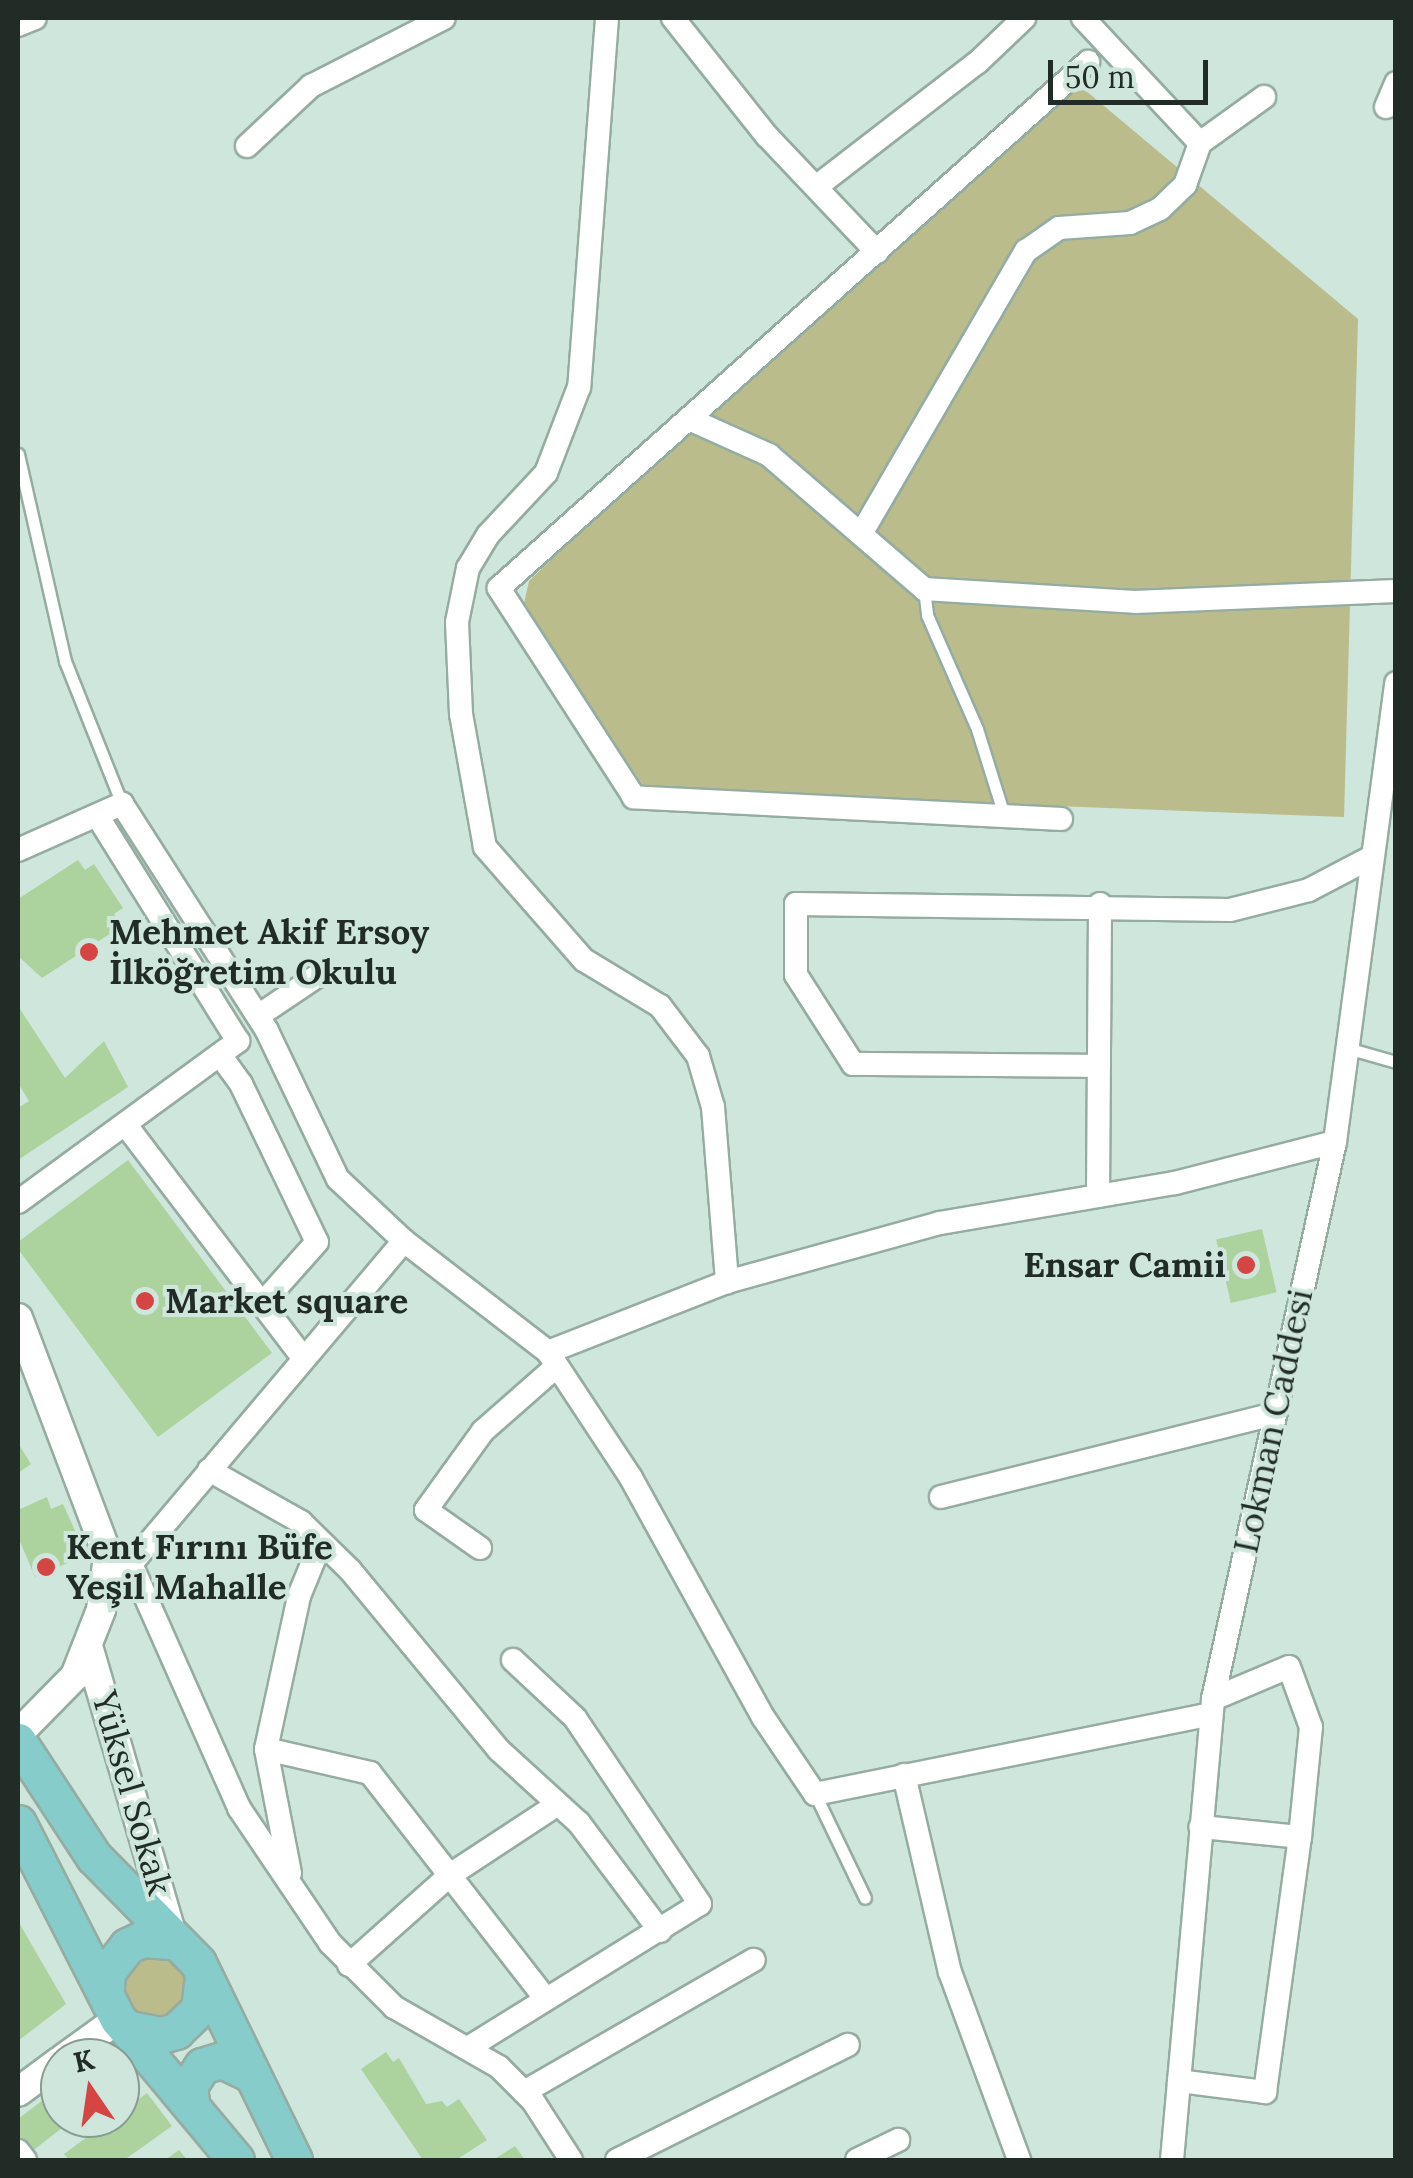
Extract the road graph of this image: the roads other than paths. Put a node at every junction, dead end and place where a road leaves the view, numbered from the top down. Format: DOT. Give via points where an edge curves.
graph roads {
  1 [pos="35,18"];
  2 [pos="444,18"];
  3 [pos="607,18"];
  4 [pos="673,18"];
  5 [pos="1024,18"];
  6 [pos="1083,18"];
  7 [pos="18,26"];
  8 [pos="1088,62"];
  9 [pos="1396,83"];
  10 [pos="1264,97"];
  11 [pos="1386,107"];
  12 [pos="1200,143"];
  13 [pos="247,146"];
  14 [pos="816,187"];
  15 [pos="877,252"];
  16 [pos="689,420"];
  17 [pos="18,454"];
  18 [pos="862,534"];
  19 [pos="924,589"];
  20 [pos="1396,591"];
  21 [pos="1396,683"];
  22 [pos="1389,756"];
  23 [pos="122,804"];
  24 [pos="98,815"];
  25 [pos="1004,816"];
  26 [pos="1062,819"];
  27 [pos="20,843"];
  28 [pos="1370,858"];
  29 [pos="1100,904"];
  30 [pos="323,972"];
  31 [pos="258,1016"];
  32 [pos="1346,1048"];
  33 [pos="220,1055"];
  34 [pos="1396,1062"];
  35 [pos="1099,1066"];
  36 [pos="125,1124"];
  37 [pos="1334,1142"];
  38 [pos="1098,1196"];
  39 [pos="18,1202"];
  40 [pos="404,1241"];
  41 [pos="727,1282"];
  42 [pos="262,1304"];
  43 [pos="18,1318"];
  44 [pos="303,1358"];
  45 [pos="552,1359"];
  46 [pos="1274,1414"];
  47 [pos="209,1470"];
  48 [pos="941,1497"];
  49 [pos="322,1542"];
  50 [pos="480,1548"];
  51 [pos="119,1569"];
  52 [pos="88,1646"];
  53 [pos="514,1660"];
  54 [pos="76,1676"];
  55 [pos="1212,1706"];
  56 [pos="18,1738"];
  57 [pos="266,1749"];
  58 [pos="904,1775"];
  59 [pos="815,1794"];
  60 [pos="56,1803"];
  61 [pos="558,1804"];
  62 [pos="18,1823"];
  63 [pos="1201,1827"];
  64 [pos="1300,1836"];
  65 [pos="450,1875"];
  66 [pos="292,1886"];
  67 [pos="866,1898"];
  68 [pos="660,1931"];
  69 [pos="174,1941"];
  70 [pos="754,1960"];
  71 [pos="348,1964"];
  72 [pos="204,1977"];
  73 [pos="546,1998"];
  74 [pos="118,2012"];
  75 [pos="88,2038"];
  76 [pos="848,2044"];
  77 [pos="472,2046"];
  78 [pos="251,2074"];
  79 [pos="40,2076"];
  80 [pos="1179,2081"];
  81 [pos="18,2092"];
  82 [pos="524,2092"];
  83 [pos="191,2102"];
  84 [pos="898,2140"];
  85 [pos="18,2151"];
  86 [pos="25,2160"];
  87 [pos="236,2160"];
  88 [pos="294,2160"];
  89 [pos="571,2160"];
  90 [pos="617,2160"];
  91 [pos="856,2160"];
  92 [pos="1019,2160"];
  93 [pos="1172,2160"];
  1 -- 7 [label="street"];
  2 -- 13 [label="street" via="311,86"];
  3 -- 41 [label="street" via="579,388 546,472 468,568 457,622 461,714 486,846 584,960 660,1006 698,1056 713,1106"];
  4 -- 14 [label="street"];
  5 -- 14 [label="street" via="978,62"];
  6 -- 12 [label="street"];
  8 -- 15 [label="street"];
  9 -- 11 [label="street"];
  10 -- 12 [label="street"];
  12 -- 18 [label="street" via="1185,185 1160,209 1130,223 1059,228 1026,252"];
  14 -- 15 [label="street"];
  15 -- 16 [label="street"];
  16 -- 18 [label="street" via="770,456"];
  16 -- 25 [label="street" via="499,588 634,797"];
  17 -- 23 [label="lane" via="65,661"];
  18 -- 19 [label="street"];
  19 -- 20 [label="street" via="1135,602"];
  19 -- 25 [label="lane" via="927,615 977,729"];
  21 -- 22 [label="street, Lokman Caddesi"];
  22 -- 28 [label="street, Lokman Caddesi"];
  23 -- 24 [label="street"];
  23 -- 31 [label="street"];
  24 -- 27 [label="street"];
  24 -- 33 [label="street" via="238,1042"];
  25 -- 26 [label="street"];
  28 -- 29 [label="street" via="1309,890 1230,910"];
  28 -- 32 [label="street, Lokman Caddesi"];
  29 -- 35 [label="street"];
  29 -- 35 [label="street" via="796,904 796,975 853,1064"];
  30 -- 31 [label="street"];
  31 -- 40 [label="street" via="338,1179"];
  32 -- 34 [label="lane"];
  32 -- 37 [label="street, Lokman Caddesi"];
  33 -- 36 [label="street"];
  33 -- 42 [label="street" via="241,1084 317,1242"];
  35 -- 38 [label="street"];
  36 -- 39 [label="street"];
  36 -- 42 [label="street"];
  37 -- 38 [label="street"];
  37 -- 46 [label="street, Lokman Caddesi"];
  38 -- 41 [label="street" via="940,1223"];
  40 -- 44 [label="street"];
  40 -- 45 [label="street"];
  41 -- 45 [label="street"];
  42 -- 44 [label="street"];
  43 -- 51 [label="street, Yüksel Sokak"];
  44 -- 47 [label="street"];
  45 -- 50 [label="street" via="483,1430 426,1510"];
  45 -- 59 [label="street" via="632,1478 763,1717"];
  46 -- 48 [label="street"];
  46 -- 55 [label="street, Lokman Caddesi"];
  47 -- 49 [label="street" via="301,1522"];
  47 -- 51 [label="street"];
  49 -- 57 [label="street" via="299,1596"];
  49 -- 61 [label="street" via="499,1750"];
  51 -- 52 [label="street, Yüksel Sokak"];
  51 -- 66 [label="street" via="239,1808"];
  52 -- 54 [label="street, Yüksel Sokak"];
  52 -- 69 [label="street, Yüksel Sokak"];
  53 -- 68 [label="street" via="575,1718 700,1904"];
  54 -- 56 [label="street, Yüksel Sokak"];
  54 -- 60 [label="street" via="40,1751"];
  55 -- 58 [label="street"];
  55 -- 63 [label="street, Lokman Caddesi"];
  55 -- 64 [label="street" via="1288,1667 1311,1727"];
  56 -- 60 [label="main road"];
  57 -- 65 [label="street" via="370,1773"];
  57 -- 66 [label="street"];
  58 -- 59 [label="street"];
  58 -- 92 [label="street" via="950,1972"];
  59 -- 67 [label="lane"];
  60 -- 69 [label="main road" via="115,1883"];
  61 -- 65 [label="street"];
  61 -- 68 [label="street"];
  62 -- 74 [label="main road"];
  63 -- 64 [label="street"];
  63 -- 80 [label="street, Lokman Caddesi"];
  64 -- 80 [label="street" via="1265,2092"];
  65 -- 71 [label="street"];
  65 -- 73 [label="street"];
  66 -- 71 [label="street"];
  68 -- 73 [label="street"];
  69 -- 72 [label="main road"];
  69 -- 74 [label="main road" via="142,1939 115,1958"];
  70 -- 82 [label="street"];
  71 -- 77 [label="street" via="394,2007"];
  72 -- 74 [label="main road" via="199,2008 176,2030 161,2035"];
  72 -- 78 [label="main road"];
  73 -- 77 [label="street"];
  74 -- 75 [label="street"];
  74 -- 83 [label="main road"];
  76 -- 90 [label="street"];
  77 -- 82 [label="street"];
  78 -- 83 [label="main road" via="222,2060 202,2066 189,2086"];
  78 -- 88 [label="main road"];
  79 -- 81 [label="street"];
  80 -- 93 [label="street, Lokman Caddesi"];
  82 -- 89 [label="street"];
  83 -- 87 [label="main road"];
  84 -- 91 [label="street"];
  85 -- 86 [label="street"];
}
